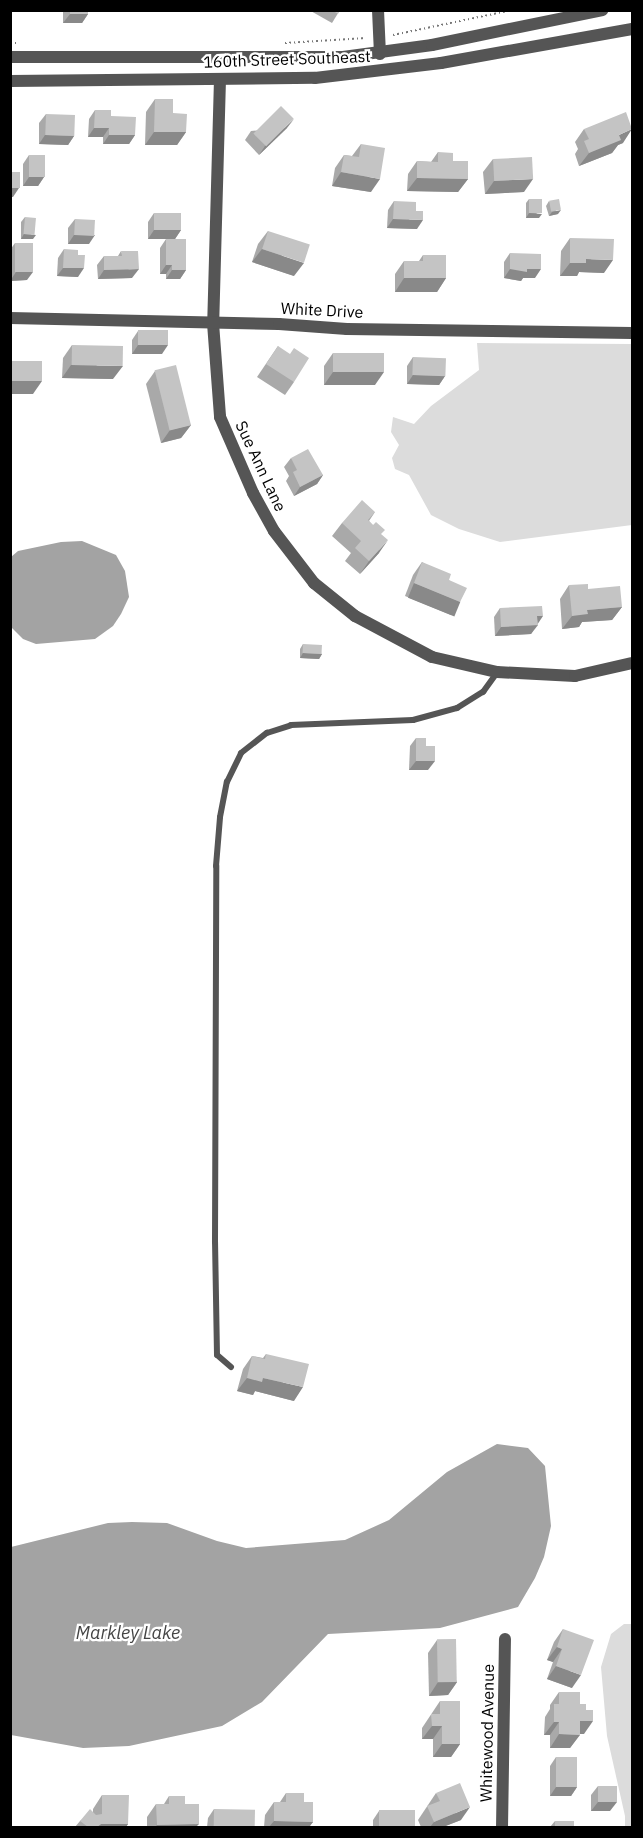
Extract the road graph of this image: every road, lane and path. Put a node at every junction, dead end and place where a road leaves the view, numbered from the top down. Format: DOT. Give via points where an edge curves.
graph roads {
  1 [pos="378,10"];
  2 [pos="513,10"];
  3 [pos="602,10"];
  4 [pos="633,28"];
  5 [pos="379,37"];
  6 [pos="10,43"];
  7 [pos="22,43"];
  8 [pos="274,43"];
  9 [pos="380,54"];
  10 [pos="10,57"];
  11 [pos="220,79"];
  12 [pos="10,81"];
  13 [pos="10,318"];
  14 [pos="213,322"];
  15 [pos="633,333"];
  16 [pos="633,663"];
  17 [pos="497,672"];
  18 [pos="231,1367"];
  19 [pos="505,1639"];
  20 [pos="502,1827"];
  1 -- 5 [label="street"];
  2 -- 5 [label="path"];
  3 -- 9 [label="street, 160th Street Southeast"];
  4 -- 11 [label="street, 160th Street Southeast" via="380,72 315,78"];
  5 -- 8 [label="path"];
  5 -- 9 [label="street"];
  6 -- 7 [label="path"];
  9 -- 10 [label="street, 160th Street Southeast" via="302,58"];
  11 -- 12 [label="street, 160th Street Southeast"];
  11 -- 14 [label="street, Sue Ann Lane"];
  13 -- 14 [label="street, White Drive"];
  14 -- 15 [label="street, White Drive" via="347,329"];
  14 -- 17 [label="street, Sue Ann Lane" via="220,417 274,531 314,583 355,616 432,657"];
  16 -- 17 [label="street, Sue Ann Lane" via="575,676"];
  17 -- 18 [label="lane" via="483,692 457,708 413,720 291,725 267,734 241,753 227,782 216,866 214,1242 217,1355"];
  19 -- 20 [label="street, Whitewood Avenue"];
}
